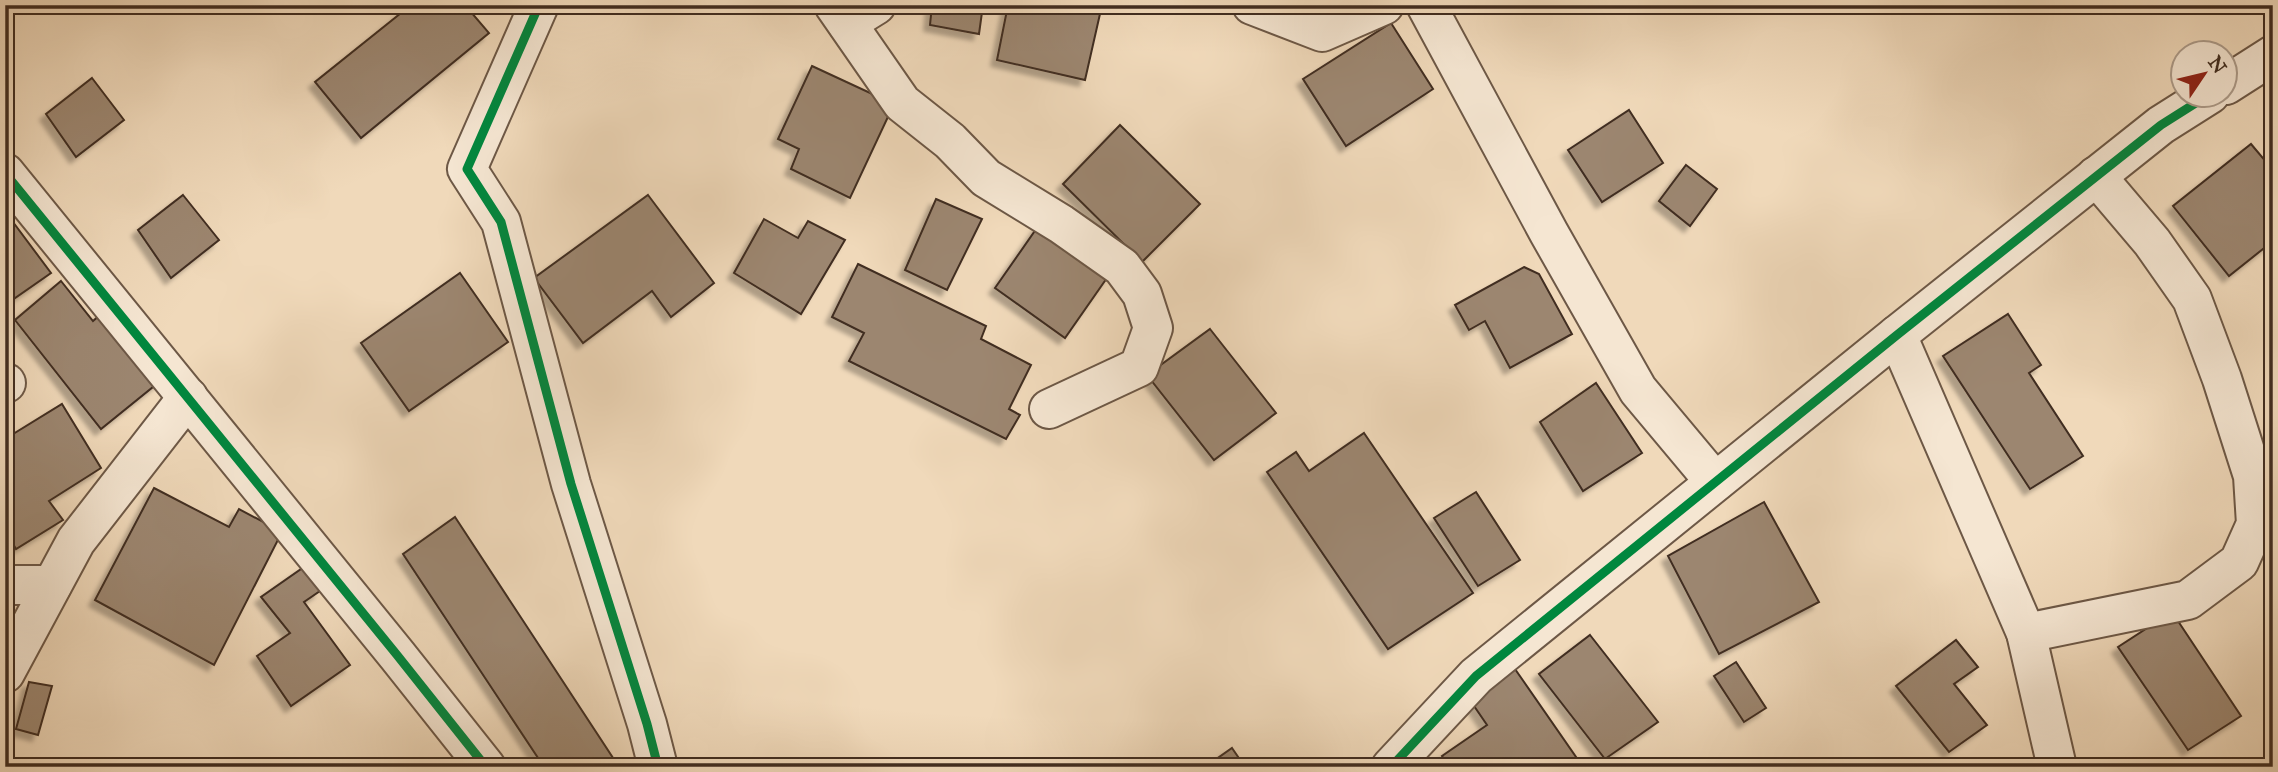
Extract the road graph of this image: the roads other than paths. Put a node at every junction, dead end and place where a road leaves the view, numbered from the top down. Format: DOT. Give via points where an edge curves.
graph roads {
  1 [pos="539,5"];
  2 [pos="1252,5"];
  3 [pos="1384,5"];
  4 [pos="1426,5"];
  5 [pos="852,11"];
  6 [pos="2273,55"];
  7 [pos="2240,76"];
  8 [pos="2188,108"];
  9 [pos="5,173"];
  10 [pos="2096,176"];
  11 [pos="1897,335"];
  12 [pos="188,397"];
  13 [pos="1049,409"];
  14 [pos="1714,482"];
  15 [pos="5,584"];
  16 [pos="52,585"];
  17 [pos="2026,633"];
  18 [pos="5,673"];
  19 [pos="485,766"];
  20 [pos="658,767"];
  21 [pos="1391,767"];
  22 [pos="2057,767"];
  1 -- 20 [label="street" via="467,169 501,222 571,484"];
  2 -- 3 [label="street" via="1322,32"];
  4 -- 14 [label="street" via="1638,390"];
  5 -- 13 [label="street" via="902,103 950,141 986,178 1122,267 1142,294 1153,328 1139,367"];
  6 -- 7 [label="street"];
  8 -- 10 [label="street"];
  9 -- 12 [label="street"];
  10 -- 11 [label="street"];
  10 -- 17 [label="street" via="2152,242 2192,299 2253,476 2256,524 2239,562 2188,600"];
  11 -- 14 [label="street"];
  11 -- 17 [label="street"];
  12 -- 16 [label="street" via="76,541"];
  12 -- 19 [label="street"];
  14 -- 21 [label="street" via="1476,676"];
  15 -- 16 [label="street"];
  16 -- 18 [label="street"];
  17 -- 22 [label="street"];
}
